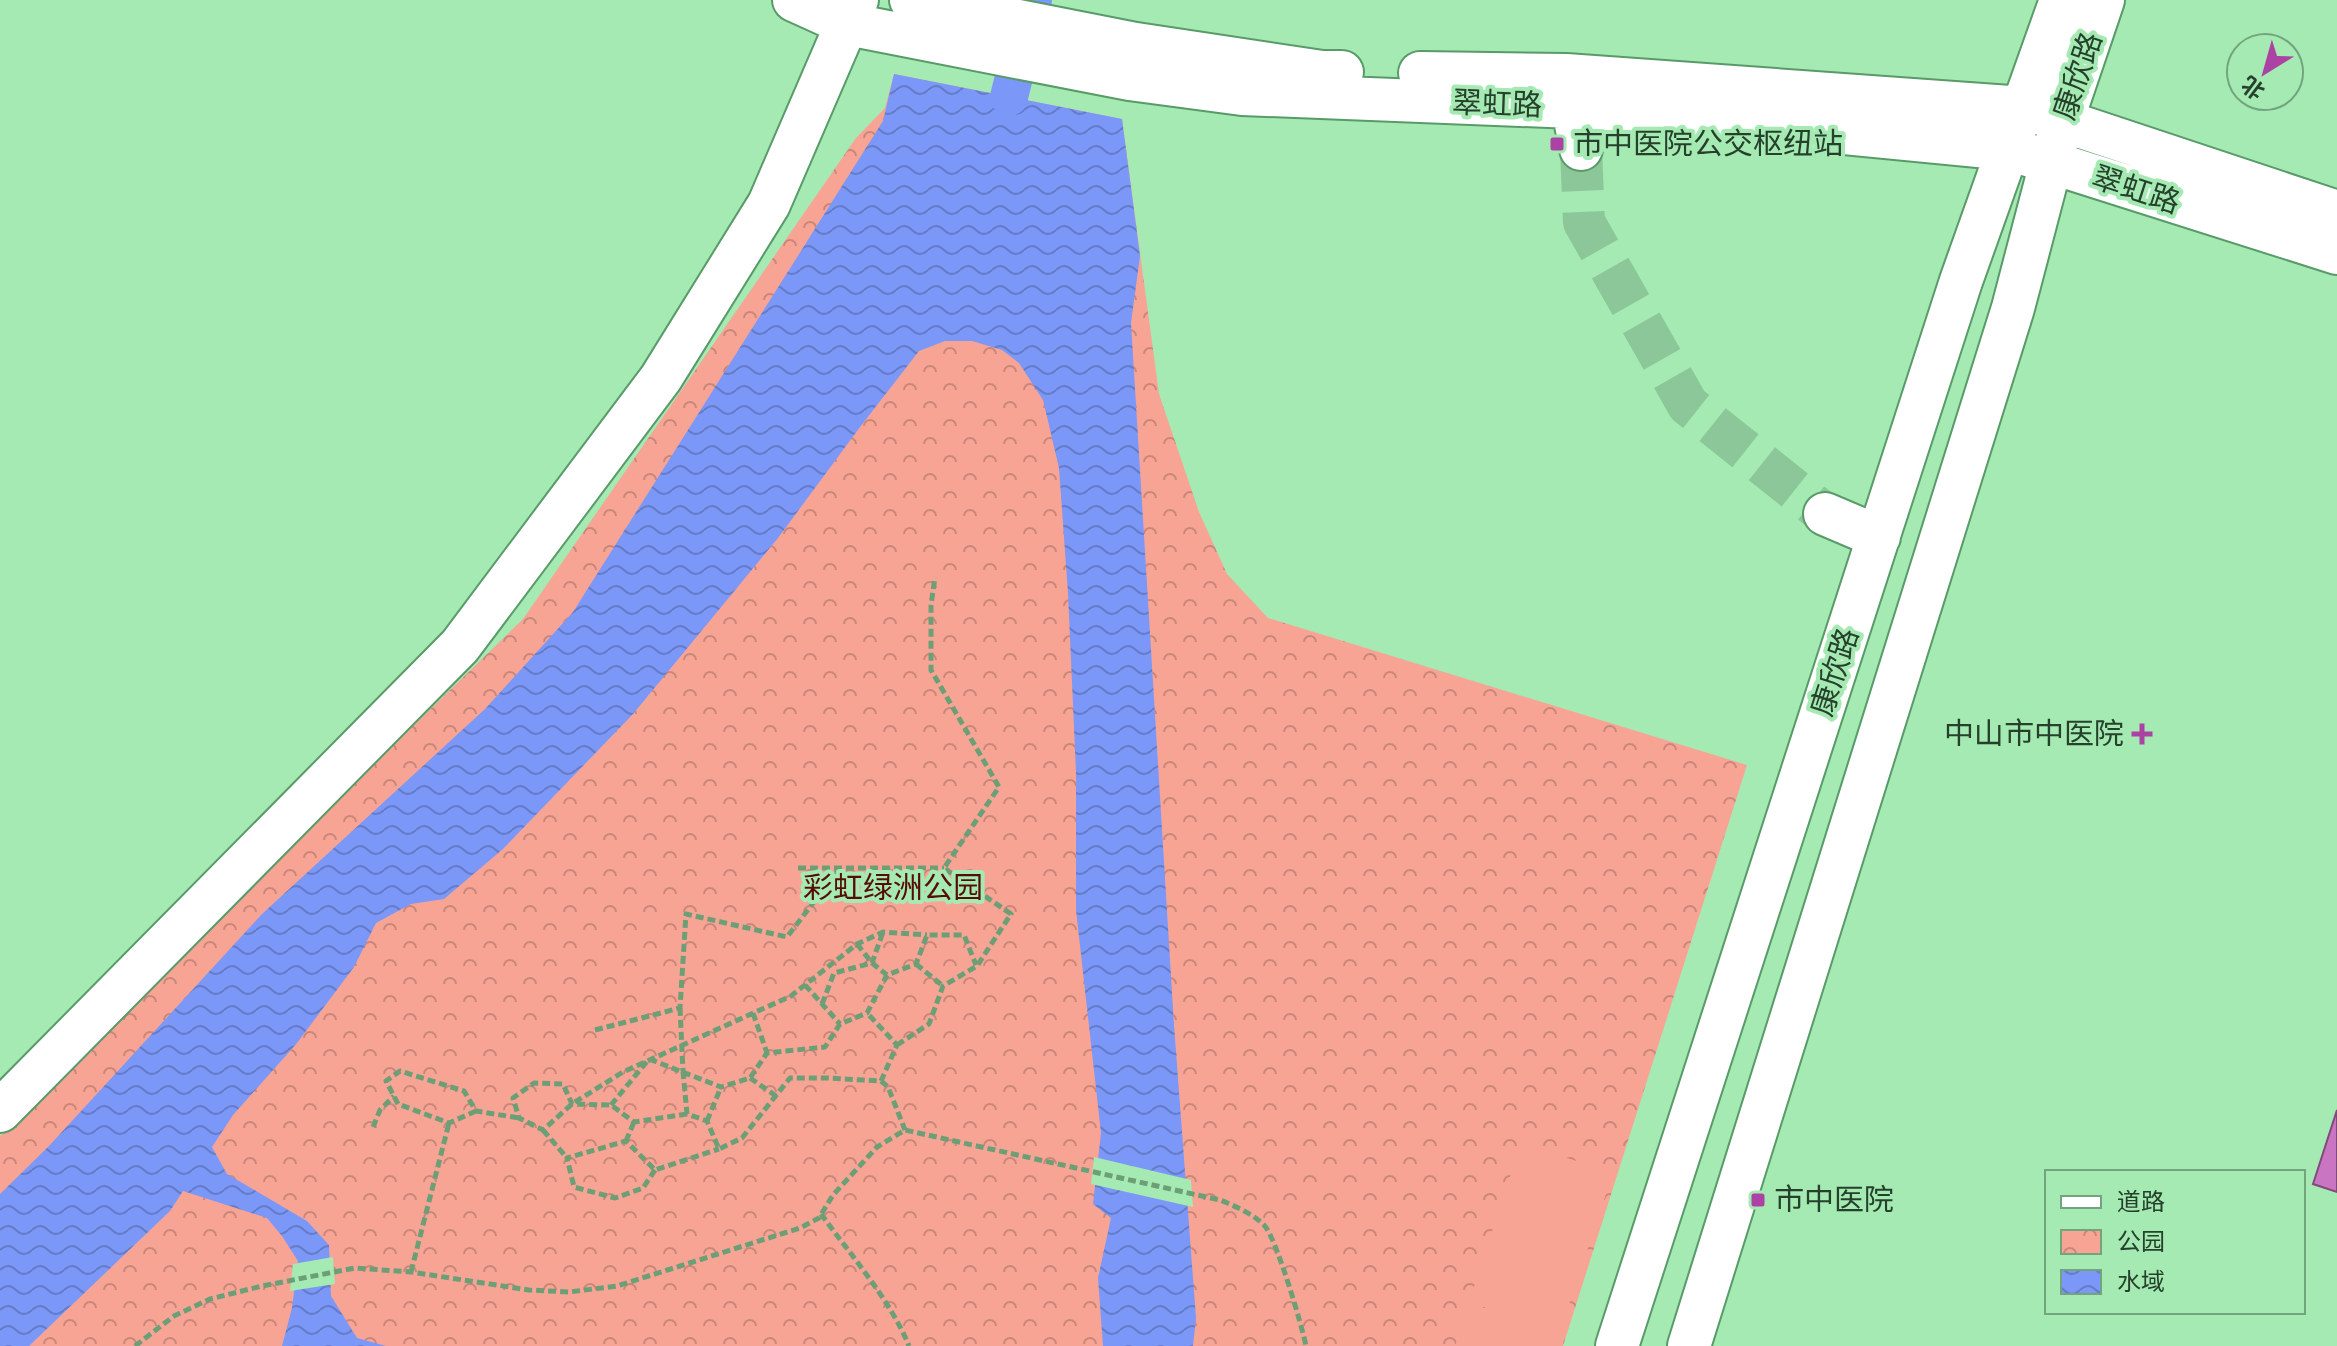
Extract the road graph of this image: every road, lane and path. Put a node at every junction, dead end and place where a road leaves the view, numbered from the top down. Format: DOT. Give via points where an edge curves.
graph roads {
  1 [pos="794,0"];
  2 [pos="2061,0"];
  3 [pos="2103,0"];
  4 [pos="852,12"];
  5 [pos="906,17"];
  6 [pos="1569,91"];
  7 [pos="2043,114"];
  8 [pos="1581,149"];
  9 [pos="2009,149"];
  10 [pos="2051,163"];
  11 [pos="2337,212"];
  12 [pos="2337,253"];
  13 [pos="1825,514"];
  14 [pos="1879,537"];
  15 [pos="935,577"];
  16 [pos="798,868"];
  17 [pos="840,868"];
  18 [pos="944,868"];
  19 [pos="883,932"];
  20 [pos="927,935"];
  21 [pos="857,944"];
  22 [pos="872,963"];
  23 [pos="916,964"];
  24 [pos="977,966"];
  25 [pos="887,975"];
  26 [pos="805,985"];
  27 [pos="943,986"];
  28 [pos="822,1004"];
  29 [pos="680,1008"];
  30 [pos="753,1013"];
  31 [pos="867,1013"];
  32 [pos="840,1024"];
  33 [pos="595,1030"];
  34 [pos="681,1044"];
  35 [pos="897,1045"];
  36 [pos="767,1053"];
  37 [pos="649,1059"];
  38 [pos="683,1071"];
  39 [pos="750,1078"];
  40 [pos="881,1081"];
  41 [pos="721,1087"];
  42 [pos="394,1096"];
  43 [pos="776,1096"];
  44 [pos="572,1104"];
  45 [pos="611,1105"];
  46 [pos="0,1111"];
  47 [pos="476,1111"];
  48 [pos="687,1114"];
  49 [pos="519,1118"];
  50 [pos="707,1121"];
  51 [pos="634,1122"];
  52 [pos="449,1123"];
  53 [pos="373,1127"];
  54 [pos="543,1130"];
  55 [pos="905,1130"];
  56 [pos="626,1141"];
  57 [pos="719,1149"];
  58 [pos="567,1158"];
  59 [pos="655,1170"];
  60 [pos="821,1214"];
  61 [pos="411,1272"];
  62 [pos="135,1346"];
  63 [pos="909,1346"];
  64 [pos="1306,1346"];
  65 [pos="1617,1346"];
  66 [pos="1689,1346"];
  1 -- 4 [label="street, 翠虹路"];
  2 -- 7 [label="street, 康欣路"];
  3 -- 7 [label="street, 康欣路"];
  4 -- 5 [label="street, 翠虹路"];
  4 -- 46 [label="street" via="769,204 661,378 460,646"];
  5 -- 6 [label="street, 翠虹路" via="1132,62 1242,94"];
  6 -- 7 [label="street, 翠虹路"];
  6 -- 8 [label="street"];
  6 -- 9 [label="street, 翠虹路"];
  7 -- 9 [label="street, 康欣路"];
  7 -- 10 [label="street, 康欣路"];
  7 -- 11 [label="street, 翠虹路"];
  9 -- 10 [label="street, 翠虹路"];
  9 -- 14 [label="street, 康欣路"];
  10 -- 12 [label="street, 翠虹路"];
  10 -- 66 [label="street, 康欣路" via="2013,308"];
  13 -- 14 [label="street"];
  14 -- 65 [label="street, 康欣路"];
  15 -- 18 [label="path" via="931,670 999,787"];
  16 -- 17 [label="path"];
  17 -- 18 [label="path"];
  17 -- 29 [label="path" via="787,937 686,914"];
  18 -- 24 [label="path" via="1011,914"];
  19 -- 20 [label="path"];
  19 -- 21 [label="path"];
  19 -- 22 [label="path"];
  20 -- 23 [label="path"];
  20 -- 24 [label="path" via="964,935"];
  21 -- 22 [label="path"];
  21 -- 26 [label="path"];
  22 -- 25 [label="path"];
  22 -- 28 [label="path" via="834,973"];
  23 -- 25 [label="path"];
  23 -- 27 [label="path"];
  24 -- 27 [label="path"];
  25 -- 31 [label="path"];
  26 -- 28 [label="path"];
  26 -- 30 [label="path"];
  27 -- 35 [label="path" via="929,1024"];
  28 -- 32 [label="path"];
  29 -- 33 [label="path"];
  29 -- 34 [label="path, bridge"];
  30 -- 34 [label="path"];
  30 -- 36 [label="path"];
  31 -- 32 [label="path"];
  31 -- 35 [label="path"];
  32 -- 36 [label="path" via="825,1047"];
  34 -- 37 [label="path"];
  34 -- 38 [label="path, bridge"];
  35 -- 40 [label="path"];
  36 -- 39 [label="path"];
  37 -- 38 [label="path"];
  37 -- 44 [label="path"];
  37 -- 45 [label="path"];
  38 -- 41 [label="path"];
  38 -- 48 [label="path"];
  39 -- 41 [label="path"];
  39 -- 43 [label="path"];
  40 -- 43 [label="path" via="790,1078"];
  40 -- 55 [label="path"];
  41 -- 50 [label="path"];
  42 -- 47 [label="path" via="386,1081 400,1071 464,1091"];
  42 -- 52 [label="path" via="398,1104"];
  42 -- 53 [label="path"];
  43 -- 57 [label="path" via="742,1138"];
  44 -- 45 [label="path"];
  44 -- 49 [label="path" via="563,1084 534,1083 513,1098"];
  44 -- 54 [label="path"];
  45 -- 51 [label="path"];
  47 -- 49 [label="path"];
  47 -- 52 [label="path"];
  48 -- 50 [label="path"];
  48 -- 51 [label="path"];
  49 -- 54 [label="path"];
  50 -- 57 [label="path"];
  51 -- 56 [label="path"];
  52 -- 61 [label="path"];
  54 -- 58 [label="path"];
  55 -- 60 [label="path" via="877,1147"];
  55 -- 64 [label="path" via="1237,1206 1267,1227"];
  56 -- 58 [label="path"];
  56 -- 59 [label="path"];
  57 -- 59 [label="path"];
  58 -- 59 [label="path" via="574,1187 615,1198 643,1188"];
  60 -- 61 [label="path" via="800,1228 617,1286 529,1290"];
  60 -- 63 [label="path"];
  61 -- 62 [label="path" via="355,1268 210,1299 174,1316"];
}
